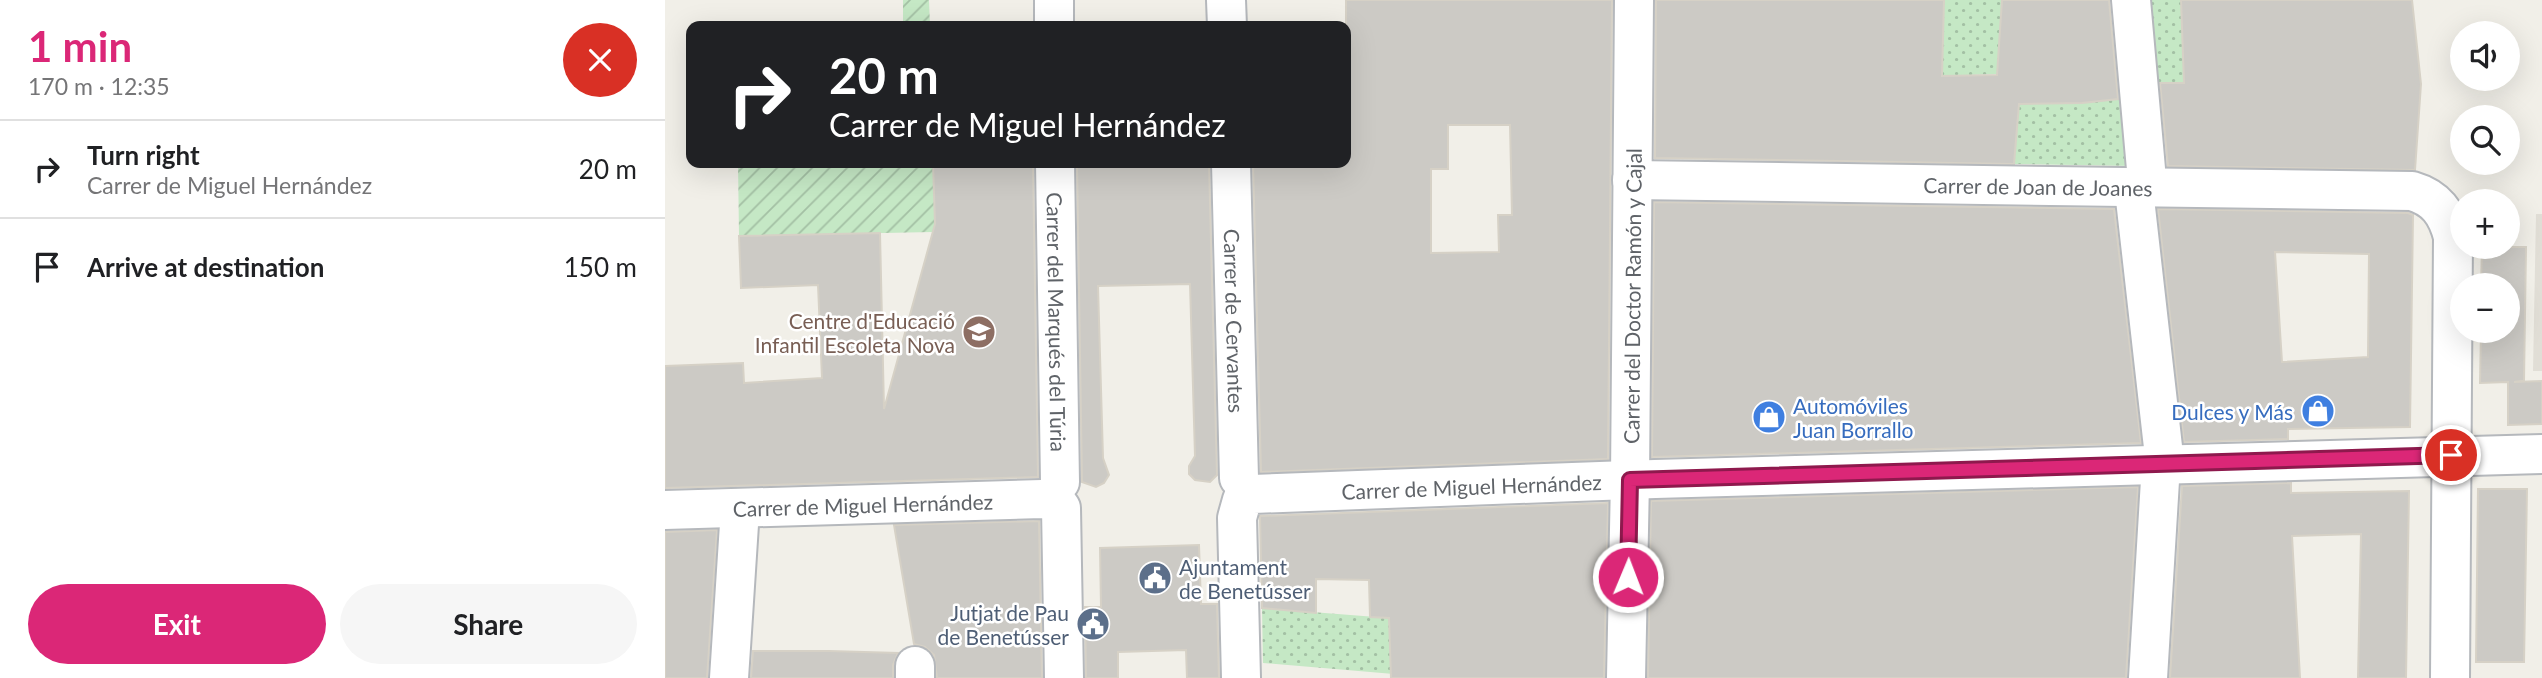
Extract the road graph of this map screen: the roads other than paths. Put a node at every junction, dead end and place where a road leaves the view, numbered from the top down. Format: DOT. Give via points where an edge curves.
graph roads {
  1 [pos="1054,0"];
  2 [pos="1226,0"];
  3 [pos="1634,0"];
  4 [pos="2131,0"];
  5 [pos="1054,21"];
  6 [pos="1227,21"];
  7 [pos="1055,168"];
  8 [pos="1231,168"];
  9 [pos="1632,180"];
  10 [pos="2542,454"];
  11 [pos="2162,455"];
  12 [pos="2451,455"];
  13 [pos="1630,480"];
  14 [pos="1240,489"];
  15 [pos="1060,493"];
  16 [pos="740,509"];
  17 [pos="665,510"];
  18 [pos="729,678"];
  19 [pos="1064,678"];
  20 [pos="1241,678"];
  21 [pos="1626,678"];
  22 [pos="2148,678"];
  23 [pos="2449,678"];
  1 -- 5 [label="street"];
  2 -- 6 [label="street"];
  3 -- 9 [label="street, Carrer del Doctor Ramón y Cajal"];
  4 -- 11 [label="street" via="2140,184"];
  7 -- 15 [label="street, Carrer del Marqués del Túria"];
  8 -- 14 [label="street, Carrer de Cervantes"];
  9 -- 12 [label="street, Carrer de Joan de Joanes" via="2413,191 2427,195 2439,205 2453,237"];
  9 -- 13 [label="street, Carrer del Doctor Ramón y Cajal"];
  10 -- 12 [label="street, Carrer de Miguel Hernández"];
  11 -- 12 [label="street, Carrer de Miguel Hernández"];
  11 -- 13 [label="street, Carrer de Miguel Hernández"];
  11 -- 22 [label="street"];
  12 -- 23 [label="street"];
  13 -- 14 [label="street, Carrer de Miguel Hernández" via="1253,494"];
  13 -- 21 [label="street, Carrer del Doctor Ramón y Cajal"];
  14 -- 20 [label="street, Carrer de Cervantes"];
  15 -- 16 [label="street, Carrer de Miguel Hernández" via="1052,499"];
  15 -- 19 [label="street, Carrer del Marqués del Túria"];
  16 -- 17 [label="street, Carrer de Miguel Hernández"];
  16 -- 18 [label="street"];
}
